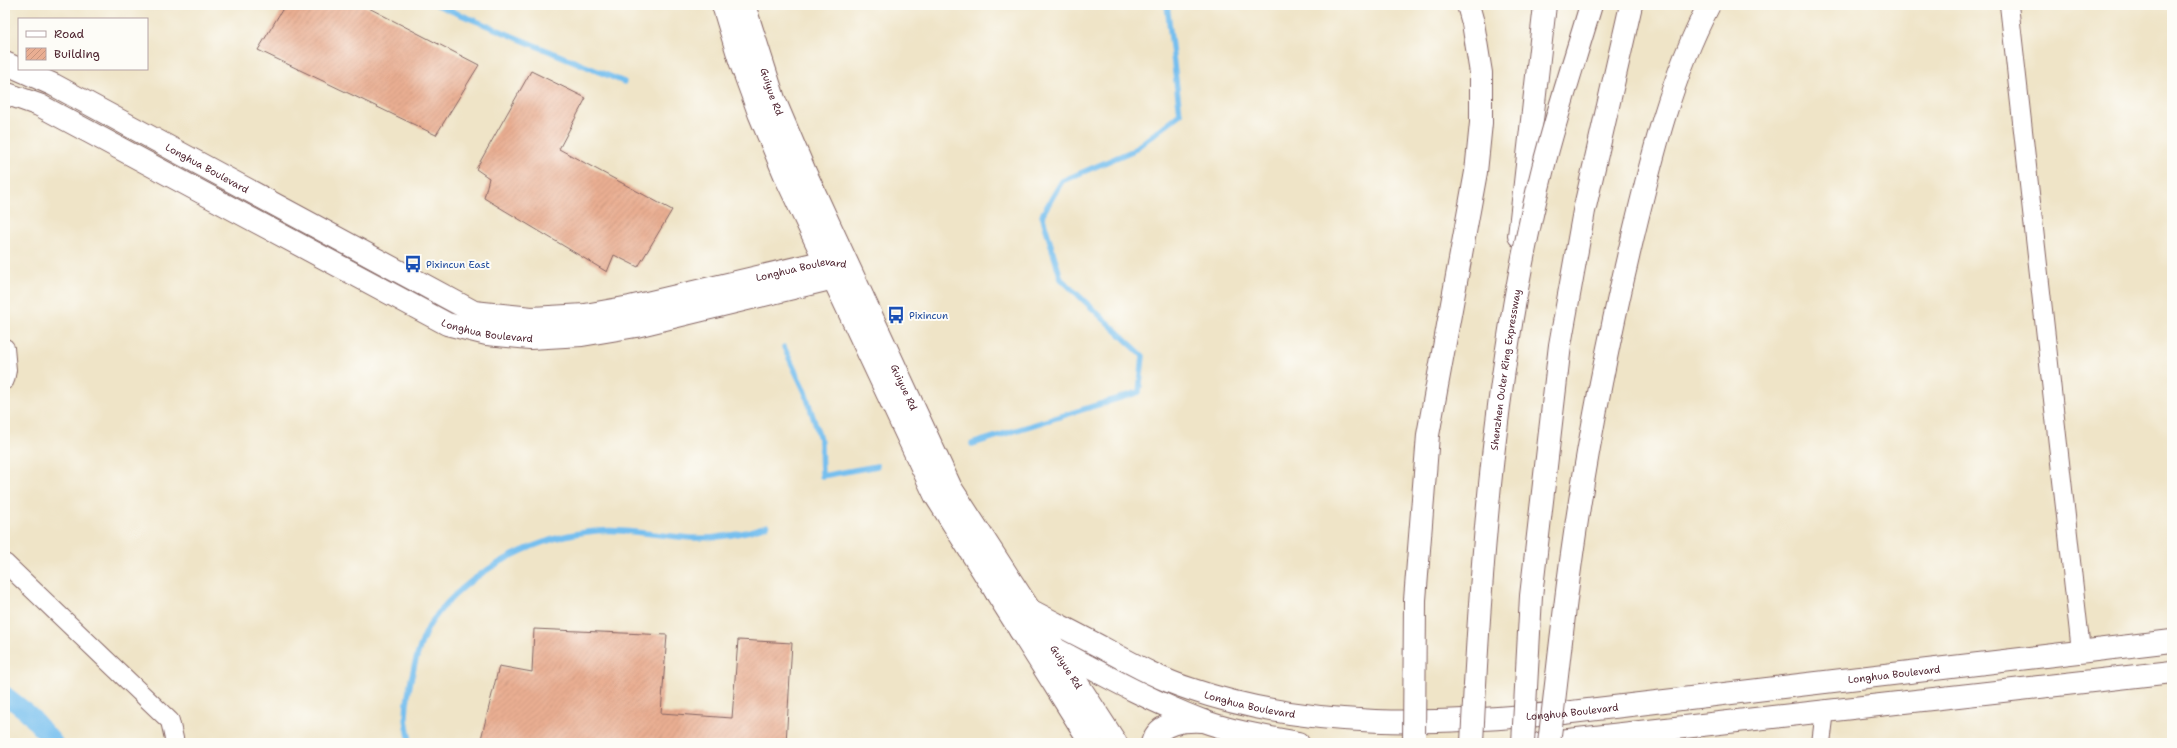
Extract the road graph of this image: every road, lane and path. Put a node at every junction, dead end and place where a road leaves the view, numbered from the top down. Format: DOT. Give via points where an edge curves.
graph roads {
  1 [pos="723,5"];
  2 [pos="744,5"];
  3 [pos="1468,5"];
  4 [pos="1545,5"];
  5 [pos="1591,5"];
  6 [pos="1631,5"];
  7 [pos="1708,5"];
  8 [pos="2009,5"];
  9 [pos="5,63"];
  10 [pos="18,69"];
  11 [pos="21,70"];
  12 [pos="5,93"];
  13 [pos="836,268"];
  14 [pos="5,348"];
  15 [pos="5,380"];
  16 [pos="1502,392"];
  17 [pos="5,563"];
  18 [pos="996,592"];
  19 [pos="1029,609"];
  20 [pos="1020,630"];
  21 [pos="2172,641"];
  22 [pos="1054,648"];
  23 [pos="2081,652"];
  24 [pos="2172,672"];
  25 [pos="1825,711"];
  26 [pos="1204,721"];
  27 [pos="175,743"];
  28 [pos="1091,743"];
  29 [pos="1116,743"];
  30 [pos="1152,743"];
  31 [pos="1298,743"];
  32 [pos="1414,743"];
  33 [pos="1472,743"];
  34 [pos="1523,743"];
  35 [pos="1542,743"];
  36 [pos="1549,743"];
  37 [pos="1821,743"];
  1 -- 13 [label="main road, Guiyue Rd" via="759,113"];
  2 -- 13 [label="main road, Guiyue Rd" via="774,99 805,172"];
  3 -- 32 [label="main road, bridge" via="1480,73 1481,123 1476,172 1428,435 1415,600"];
  4 -- 16 [label="main road, bridge"];
  5 -- 16 [label="main road, Shenzhen Outer Ring Expressway, bridge" via="1544,168 1522,268"];
  6 -- 34 [label="main road, bridge" via="1584,211 1560,345 1531,596"];
  7 -- 36 [label="main road, bridge" via="1674,88 1653,153 1610,333 1572,552"];
  8 -- 23 [label="street"];
  9 -- 10 [label="main road, Longhua Boulevard"];
  11 -- 13 [label="main road, Longhua Boulevard" via="54,85 474,312 532,318 585,315"];
  12 -- 13 [label="main road, Longhua Boulevard" via="39,105 447,324 487,334 530,338 582,335 636,326"];
  13 -- 18 [label="main road, Guiyue Rd" via="935,495"];
  13 -- 19 [label="main road, Guiyue Rd" via="951,488"];
  14 -- 15 [label="street"];
  16 -- 33 [label="main road, Shenzhen Outer Ring Expressway, bridge" via="1481,597"];
  17 -- 27 [label="street" via="170,721"];
  18 -- 19 [label="main road, Longhua Boulevard"];
  18 -- 20 [label="main road, Guiyue Rd"];
  19 -- 22 [label="main road, Guiyue Rd"];
  19 -- 23 [label="main road, Longhua Boulevard" via="1152,674 1189,689 1268,710 1321,718 1376,722 1498,719 1563,713"];
  20 -- 22 [label="main road"];
  20 -- 28 [label="main road, Guiyue Rd"];
  21 -- 23 [label="main road, Longhua Boulevard"];
  22 -- 26 [label="main road" via="1164,705"];
  22 -- 29 [label="main road, Guiyue Rd"];
  24 -- 25 [label="main road"];
  25 -- 35 [label="main road"];
  25 -- 37 [label="street"];
  26 -- 30 [label="main road" via="1177,722 1164,727"];
  26 -- 31 [label="main road" via="1244,733"];
}
